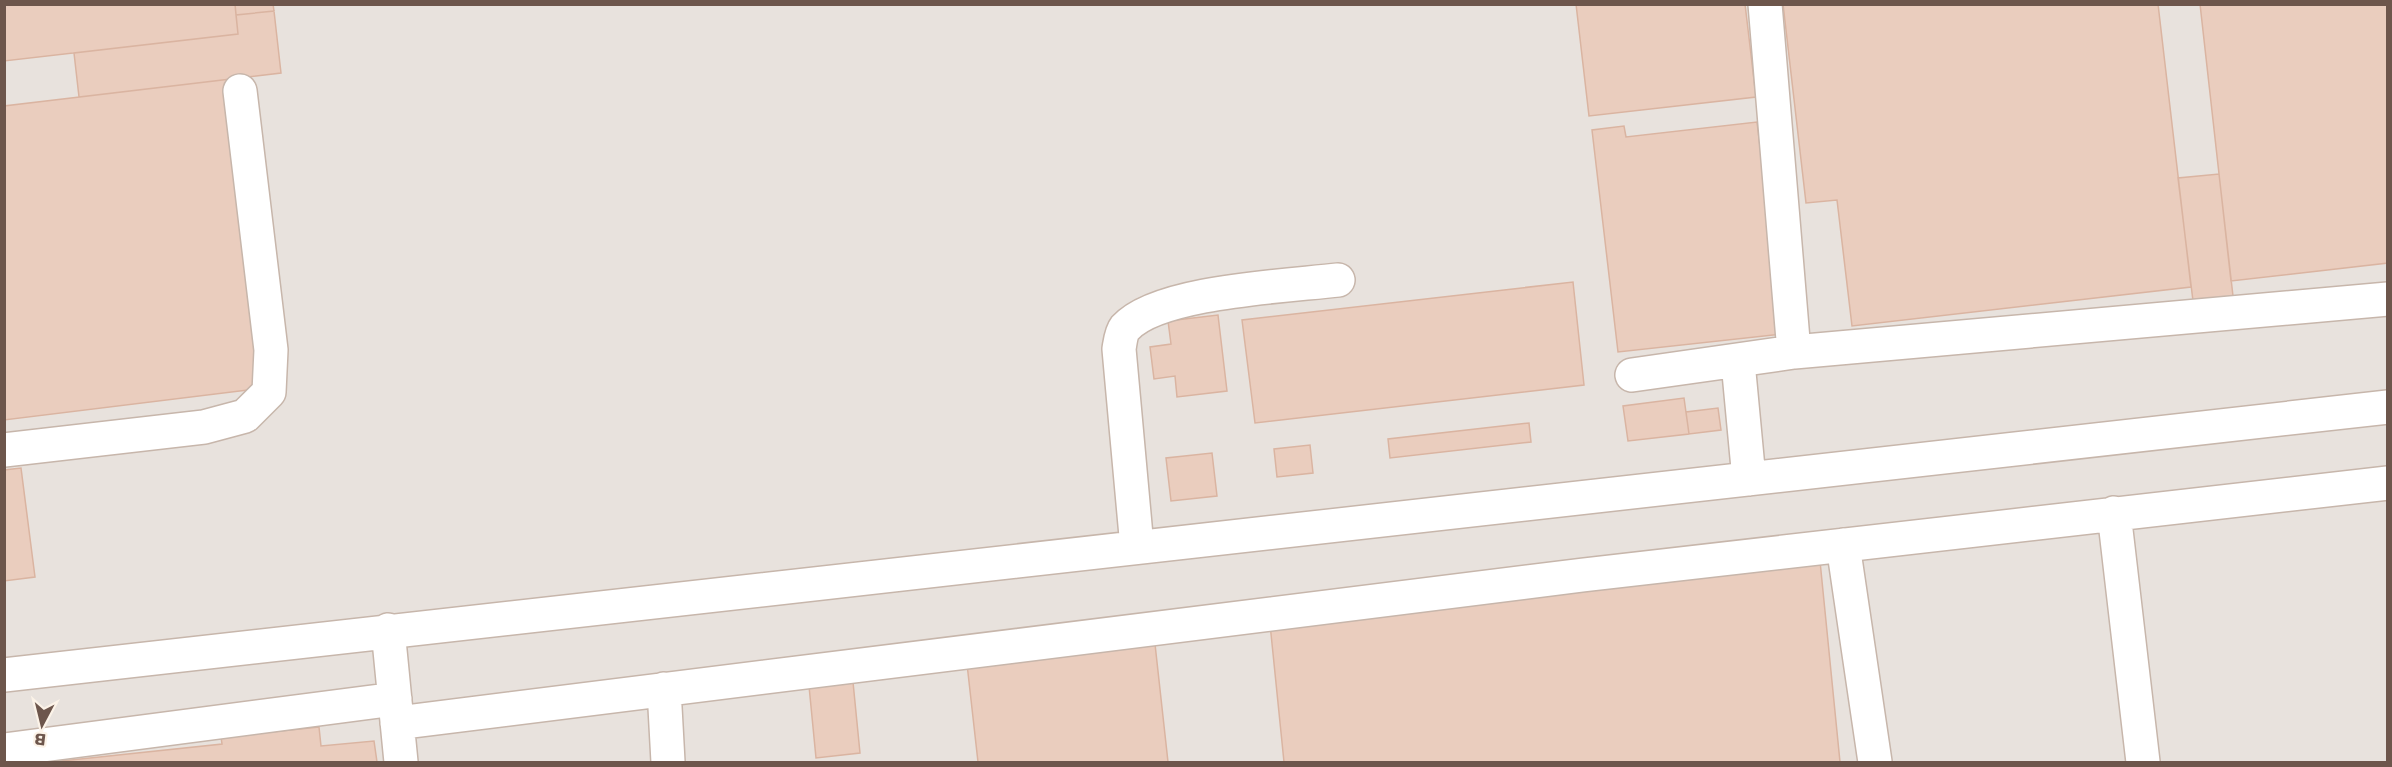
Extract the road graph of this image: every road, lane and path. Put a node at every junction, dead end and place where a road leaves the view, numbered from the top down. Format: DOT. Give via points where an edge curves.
graph roads {
  1 [pos="1765,4"];
  2 [pos="240,91"];
  3 [pos="1338,280"];
  4 [pos="2388,299"];
  5 [pos="1794,352"];
  6 [pos="1738,362"];
  7 [pos="1632,375"];
  8 [pos="2388,407"];
  9 [pos="4,450"];
  10 [pos="1749,479"];
  11 [pos="2388,483"];
  12 [pos="2114,513"];
  13 [pos="1843,544"];
  14 [pos="1137,547"];
  15 [pos="388,630"];
  16 [pos="4,675"];
  17 [pos="664,689"];
  18 [pos="396,711"];
  19 [pos="4,750"];
  20 [pos="401,762"];
  21 [pos="668,762"];
  22 [pos="1875,762"];
  23 [pos="2143,762"];
  1 -- 5 [label="street"];
  2 -- 9 [label="street" via="272,350 269,392 245,416 204,427"];
  3 -- 14 [label="street" via="1196,297 1146,312 1124,329 1119,349"];
  4 -- 5 [label="street"];
  5 -- 6 [label="street"];
  6 -- 7 [label="street"];
  6 -- 10 [label="street"];
  8 -- 10 [label="street"];
  10 -- 14 [label="street"];
  11 -- 12 [label="street"];
  12 -- 13 [label="street"];
  12 -- 23 [label="street"];
  13 -- 17 [label="street"];
  13 -- 22 [label="street"];
  14 -- 15 [label="street"];
  15 -- 16 [label="street"];
  15 -- 18 [label="street"];
  17 -- 18 [label="street"];
  17 -- 21 [label="street"];
  18 -- 19 [label="street"];
  18 -- 20 [label="street"];
}
